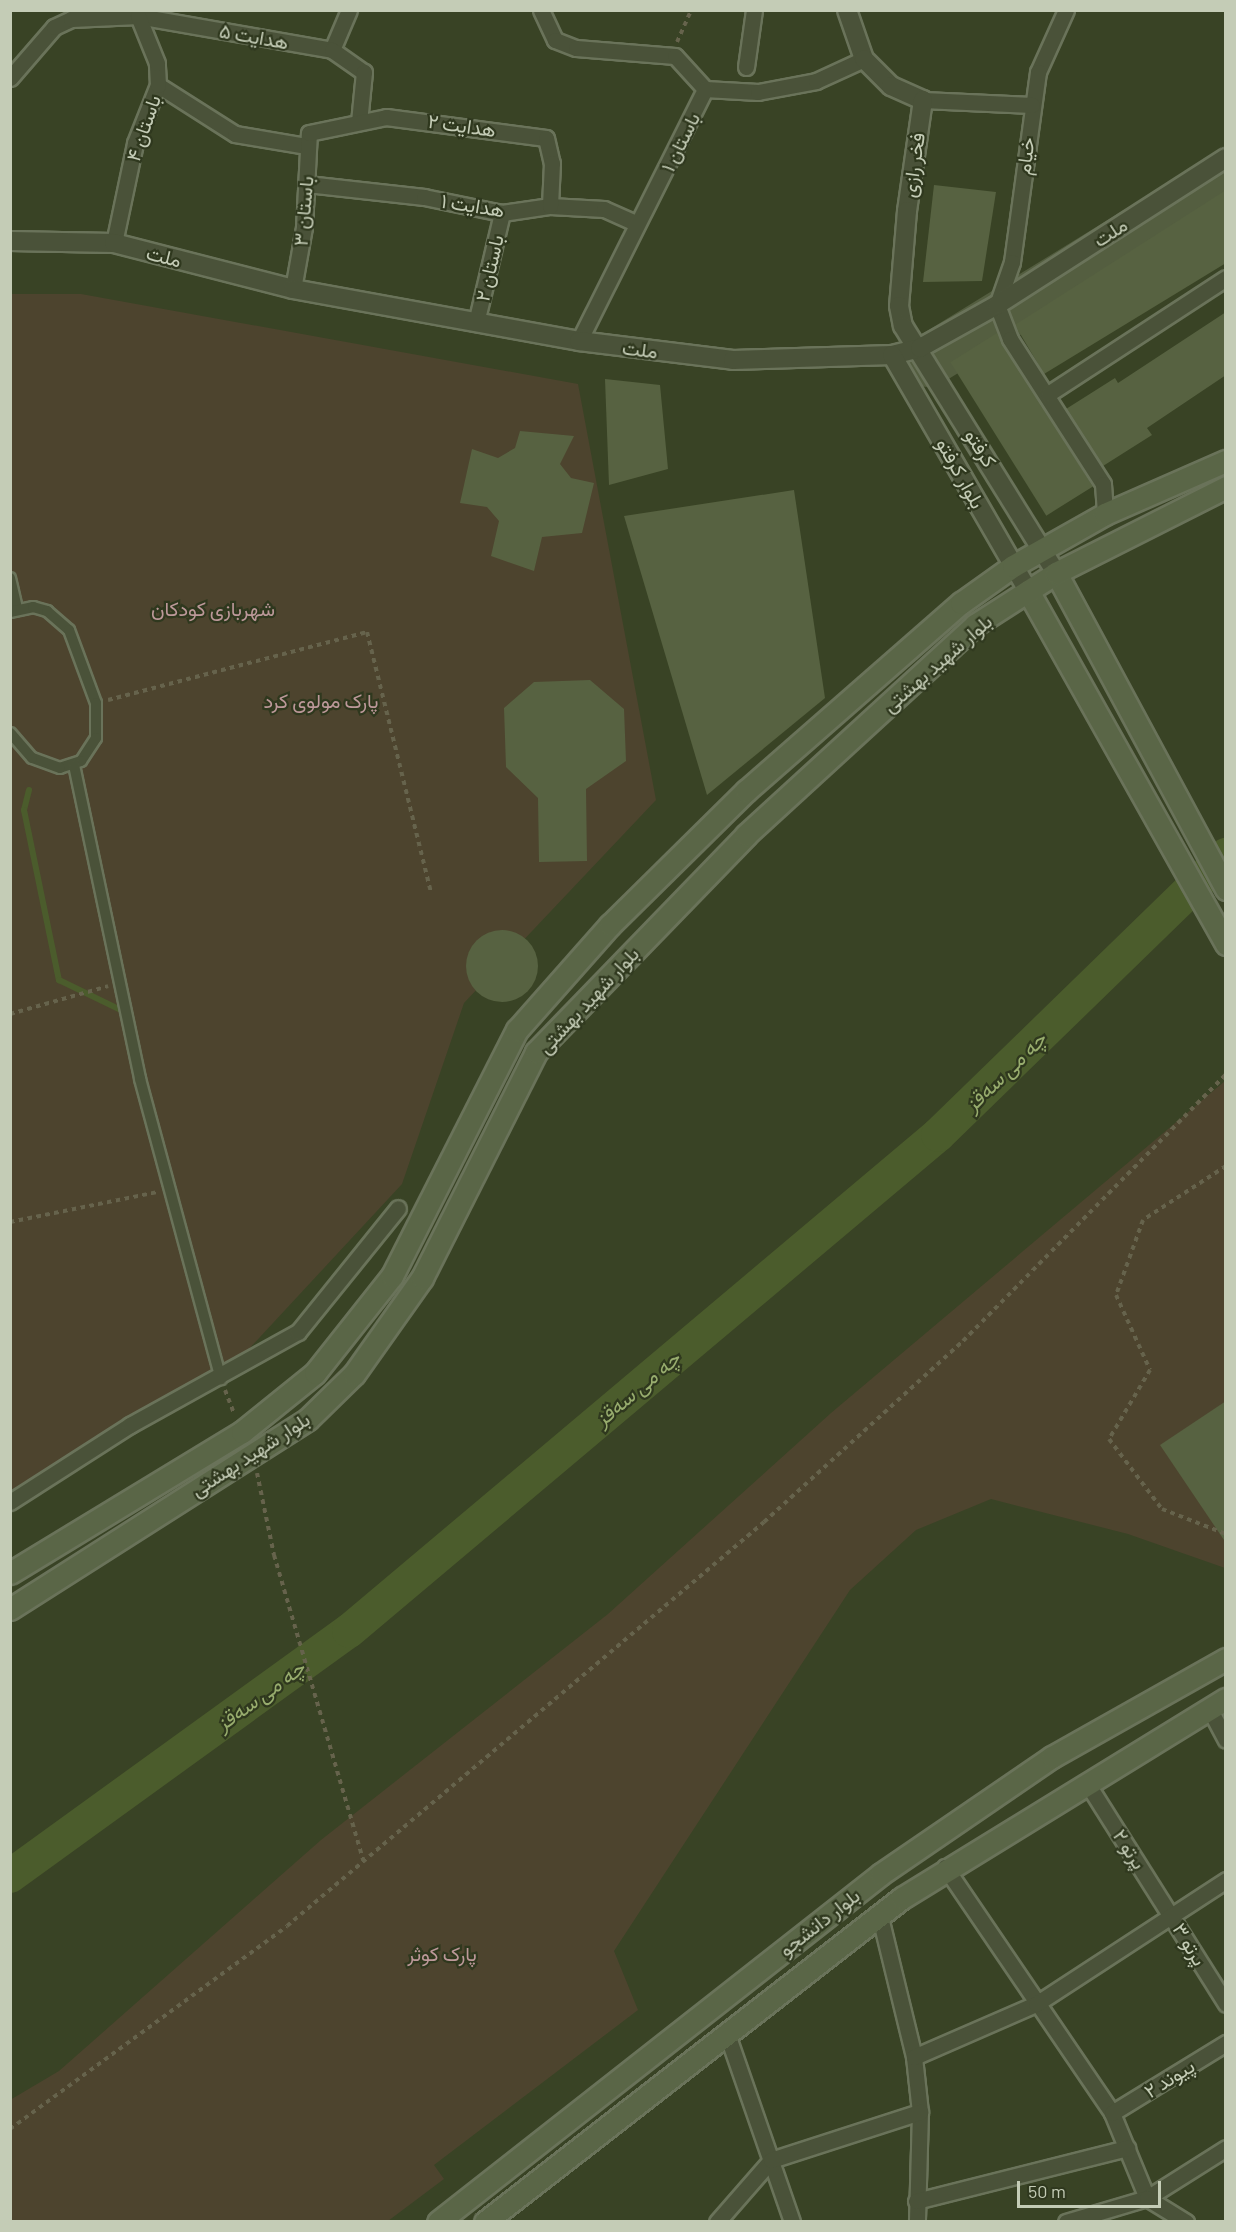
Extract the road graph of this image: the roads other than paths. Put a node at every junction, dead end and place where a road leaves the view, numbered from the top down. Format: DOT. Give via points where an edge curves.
graph roads {
  1 [pos="349,10"];
  2 [pos="541,10"];
  3 [pos="754,10"];
  4 [pos="847,10"];
  5 [pos="1066,10"];
  6 [pos="138,13"];
  7 [pos="332,50"];
  8 [pos="864,59"];
  9 [pos="746,67"];
  10 [pos="10,78"];
  11 [pos="158,85"];
  12 [pos="705,89"];
  13 [pos="923,100"];
  14 [pos="1032,105"];
  15 [pos="359,122"];
  16 [pos="308,139"];
  17 [pos="1226,158"];
  18 [pos="307,184"];
  19 [pos="550,206"];
  20 [pos="502,213"];
  21 [pos="637,224"];
  22 [pos="10,241"];
  23 [pos="114,243"];
  24 [pos="1226,278"];
  25 [pos="293,289"];
  26 [pos="997,305"];
  27 [pos="476,323"];
  28 [pos="579,341"];
  29 [pos="920,348"];
  30 [pos="892,355"];
  31 [pos="1048,394"];
  32 [pos="1226,461"];
  33 [pos="1226,487"];
  34 [pos="1105,514"];
  35 [pos="1042,547"];
  36 [pos="1013,566"];
  37 [pos="1056,573"];
  38 [pos="10,578"];
  39 [pos="1028,591"];
  40 [pos="14,610"];
  41 [pos="10,733"];
  42 [pos="74,765"];
  43 [pos="1226,889"];
  44 [pos="1226,944"];
  45 [pos="398,1208"];
  46 [pos="220,1379"];
  47 [pos="10,1502"];
  48 [pos="10,1574"];
  49 [pos="10,1609"];
  50 [pos="1226,1659"];
  51 [pos="1217,1703"];
  52 [pos="1226,1740"];
  53 [pos="1086,1783"];
  54 [pos="945,1868"];
  55 [pos="881,1874"];
  56 [pos="1226,1880"];
  57 [pos="902,1898"];
  58 [pos="1173,1916"];
  59 [pos="880,1917"];
  60 [pos="1036,2004"];
  61 [pos="1226,2004"];
  62 [pos="726,2031"];
  63 [pos="1226,2043"];
  64 [pos="914,2057"];
  65 [pos="920,2112"];
  66 [pos="1112,2113"];
  67 [pos="1127,2148"];
  68 [pos="1226,2148"];
  69 [pos="771,2160"];
  70 [pos="1148,2198"];
  71 [pos="916,2202"];
  72 [pos="488,2221"];
  73 [pos="438,2222"];
  74 [pos="717,2222"];
  75 [pos="792,2222"];
  76 [pos="917,2222"];
  77 [pos="1065,2222"];
  78 [pos="1186,2222"];
  1 -- 7 [label="street"];
  2 -- 12 [label="street" via="555,40 576,48 675,56"];
  3 -- 9 [label="street"];
  4 -- 8 [label="street"];
  5 -- 14 [label="street, خیام" via="1051,34"];
  6 -- 7 [label="street, هدایت ۵"];
  6 -- 10 [label="street, هدایت ۵" via="71,18 54,27"];
  6 -- 11 [label="street, باستان ۴" via="157,63"];
  7 -- 15 [label="street, هدایت ۵" via="364,72"];
  8 -- 12 [label="street, باستان ۱" via="805,83 758,92"];
  8 -- 13 [label="street" via="891,86"];
  11 -- 16 [label="street" via="235,134"];
  11 -- 23 [label="street, باستان ۴" via="133,152"];
  12 -- 21 [label="street, باستان ۱"];
  13 -- 14 [label="street"];
  13 -- 29 [label="street, فخر رازی" via="899,306 903,326"];
  14 -- 26 [label="street, خیام" via="1012,262"];
  15 -- 16 [label="street, هدایت ۲"];
  15 -- 19 [label="street, هدایت ۲" via="418,119 546,138 552,163"];
  16 -- 18 [label="street, باستان ۳"];
  17 -- 26 [label="street, ملت"];
  18 -- 20 [label="street, هدایت ۱" via="424,197"];
  18 -- 25 [label="street, باستان ۳"];
  19 -- 20 [label="street, هدایت ۱"];
  19 -- 21 [label="street, هدایت ۱" via="604,209"];
  20 -- 27 [label="street, باستان ۲"];
  21 -- 28 [label="street, باستان ۱"];
  22 -- 23 [label="street, ملت"];
  23 -- 25 [label="street, ملت"];
  24 -- 31 [label="street"];
  25 -- 27 [label="street, ملت"];
  26 -- 29 [label="street, ملت"];
  26 -- 31 [label="street" via="1010,339"];
  27 -- 28 [label="street, ملت"];
  28 -- 30 [label="street, ملت" via="733,360"];
  29 -- 30 [label="street, ملت"];
  29 -- 35 [label="street, کرفتو"];
  30 -- 36 [label="street, بلوار کرفتو"];
  31 -- 34 [label="street" via="1103,484"];
  32 -- 34 [label="main road, بلوار شهید بهشتی"];
  33 -- 37 [label="main road, بلوار شهید بهشتی"];
  34 -- 35 [label="main road, بلوار شهید بهشتی"];
  35 -- 36 [label="main road, بلوار شهید بهشتی"];
  35 -- 37 [label="street, کرفتو"];
  36 -- 39 [label="street, بلوار کرفتو"];
  36 -- 48 [label="main road, بلوار شهید بهشتی" via="961,603 746,792 610,925 525,1022 456,1142 392,1276 315,1373 242,1432"];
  37 -- 39 [label="main road, بلوار شهید بهشتی"];
  37 -- 43 [label="main road" via="1087,637"];
  38 -- 40 [label="street"];
  39 -- 44 [label="main road" via="1064,648"];
  39 -- 49 [label="main road, بلوار شهید بهشتی" via="975,626 746,835 537,1052 488,1141 452,1225 409,1298 354,1374 308,1419"];
  40 -- 42 [label="street" via="47,611 69,630 96,703 96,738"];
  41 -- 42 [label="street" via="32,758 60,768"];
  42 -- 46 [label="street" via="170,1189"];
  45 -- 46 [label="street" via="298,1332"];
  46 -- 47 [label="street" via="130,1425"];
  50 -- 55 [label="main road, بلوار دانشجو" via="1052,1757"];
  51 -- 52 [label="street"];
  51 -- 53 [label="main road, بلوار دانشجو"];
  53 -- 54 [label="main road, بلوار دانشجو"];
  53 -- 58 [label="street, پرتو ۲"];
  54 -- 57 [label="main road, بلوار دانشجو"];
  54 -- 60 [label="street"];
  55 -- 57 [label="main road"];
  55 -- 73 [label="main road, بلوار دانشجو"];
  56 -- 58 [label="street"];
  57 -- 59 [label="main road, بلوار دانشجو"];
  58 -- 60 [label="street"];
  58 -- 61 [label="street, پرتو ۳"];
  59 -- 62 [label="main road, بلوار دانشجو"];
  59 -- 64 [label="street"];
  60 -- 64 [label="street"];
  60 -- 66 [label="street"];
  62 -- 69 [label="street"];
  62 -- 72 [label="main road, بلوار دانشجو"];
  63 -- 66 [label="street, پیوند ۲"];
  64 -- 65 [label="street"];
  65 -- 69 [label="street"];
  65 -- 71 [label="street"];
  66 -- 67 [label="street"];
  67 -- 70 [label="street"];
  67 -- 71 [label="street"];
  68 -- 70 [label="street"];
  69 -- 74 [label="street"];
  69 -- 75 [label="street"];
  70 -- 77 [label="street"];
  70 -- 78 [label="street"];
  71 -- 76 [label="street"];
}
